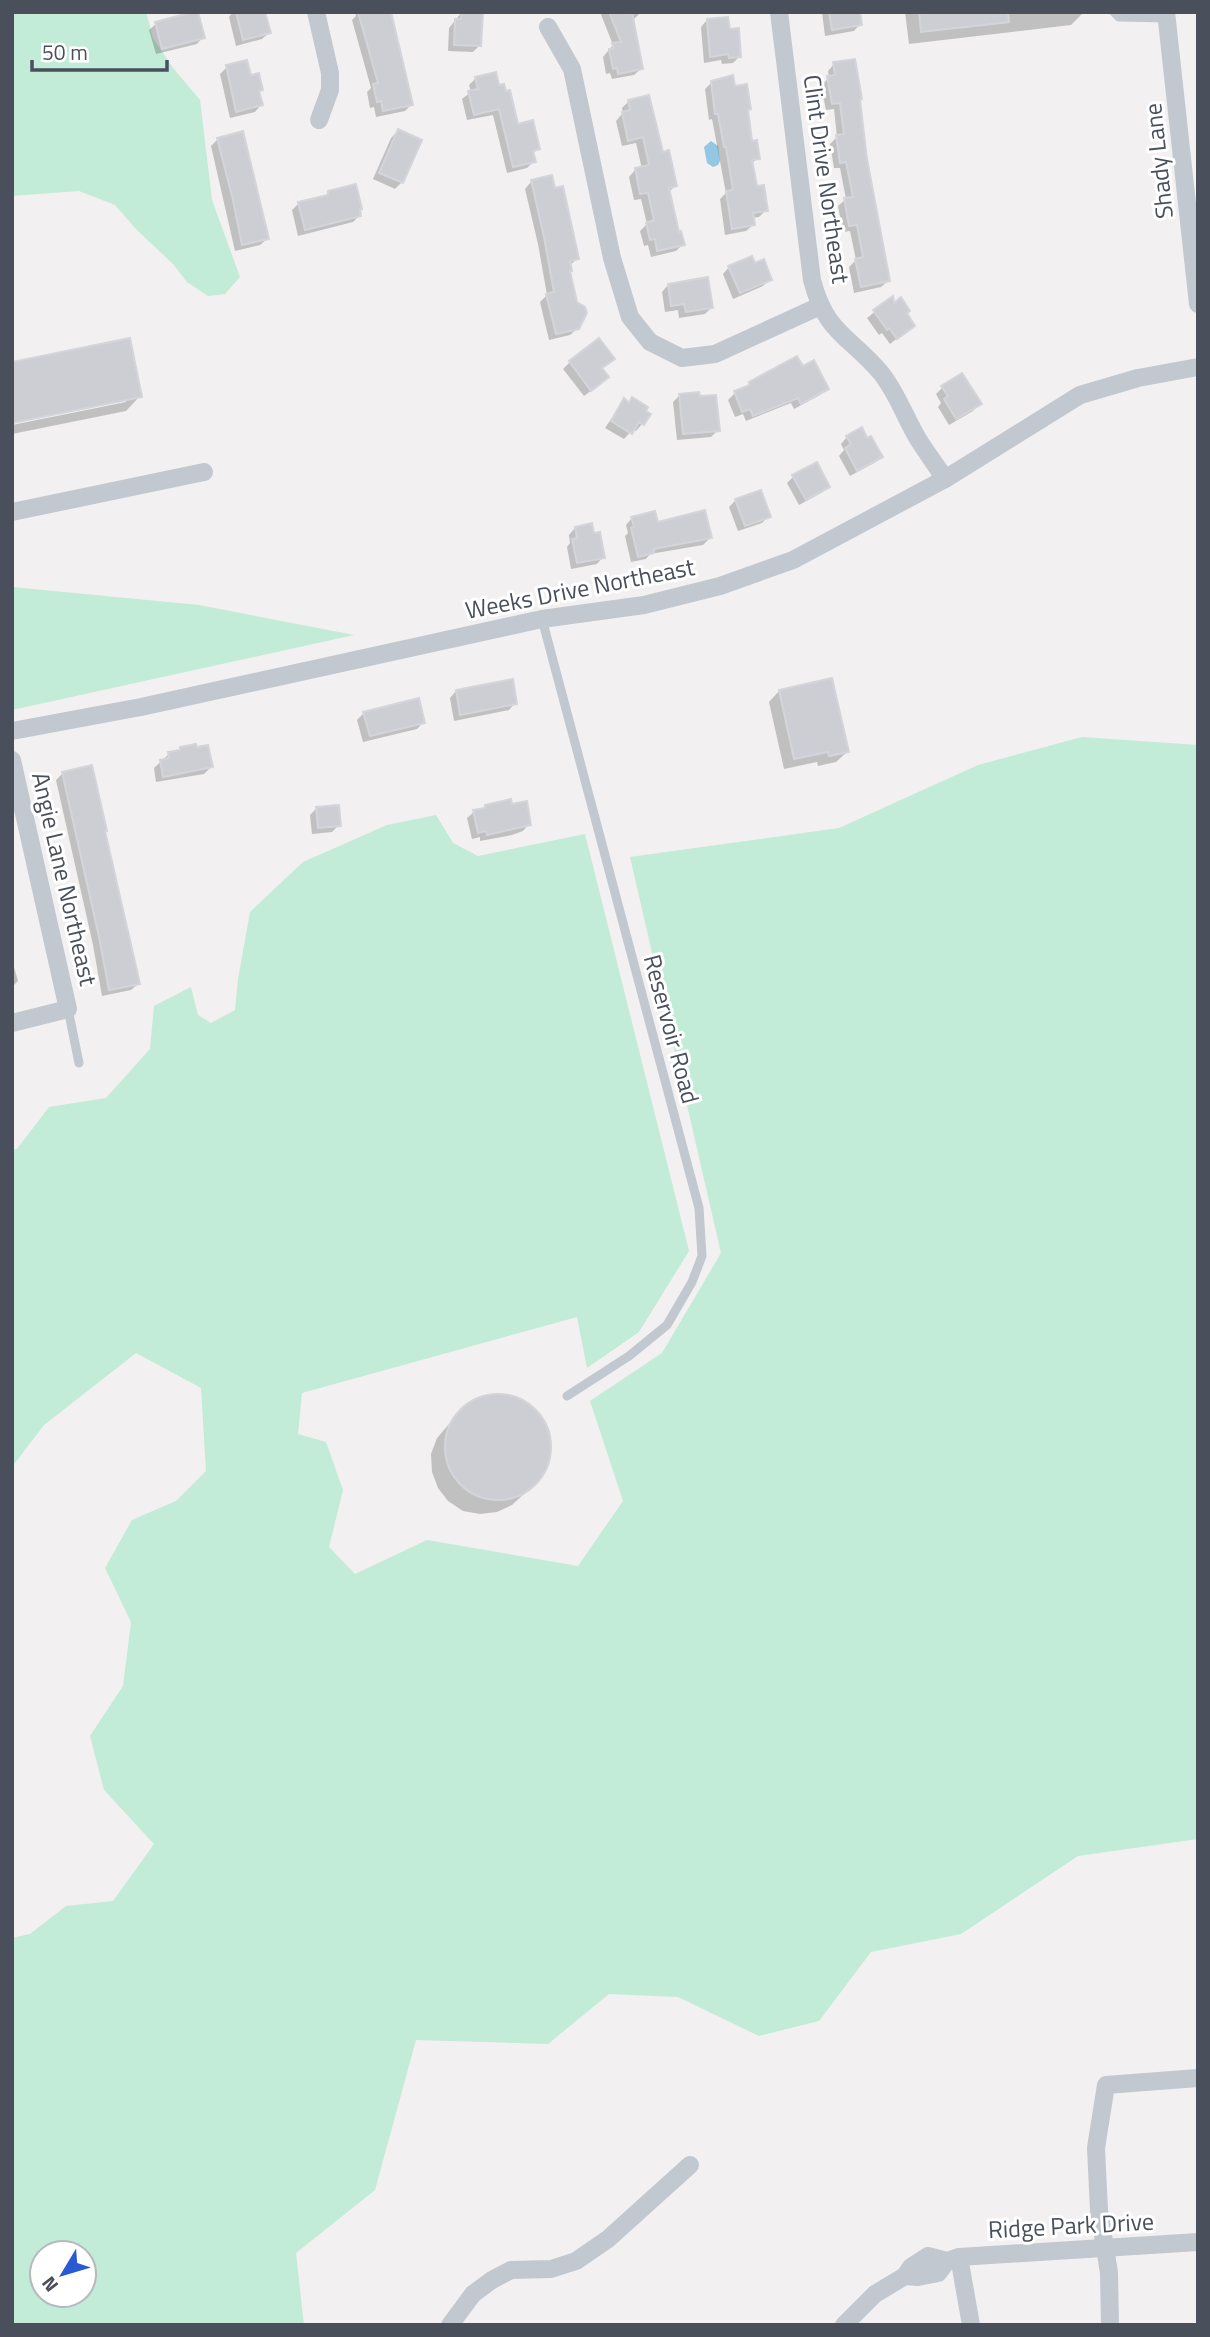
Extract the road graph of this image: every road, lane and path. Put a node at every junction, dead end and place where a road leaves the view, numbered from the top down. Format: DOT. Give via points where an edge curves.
graph roads {
  1 [pos="316,12"];
  2 [pos="779,12"];
  3 [pos="1114,12"];
  4 [pos="1166,15"];
  5 [pos="548,27"];
  6 [pos="319,120"];
  7 [pos="1198,304"];
  8 [pos="820,306"];
  9 [pos="1198,367"];
  10 [pos="204,472"];
  11 [pos="945,478"];
  12 [pos="12,512"];
  13 [pos="542,619"];
  14 [pos="12,731"];
  15 [pos="12,760"];
  16 [pos="68,1009"];
  17 [pos="12,1023"];
  18 [pos="79,1063"];
  19 [pos="567,1396"];
  20 [pos="1198,2078"];
  21 [pos="690,2165"];
  22 [pos="1198,2242"];
  23 [pos="1106,2250"];
  24 [pos="953,2259"];
  25 [pos="450,2325"];
  26 [pos="844,2325"];
  27 [pos="971,2325"];
  28 [pos="1110,2325"];
  1 -- 6 [label="street" via="330,73 330,90"];
  2 -- 8 [label="street, Clint Drive Northeast" via="812,280"];
  3 -- 4 [label="lane" via="1119,17"];
  4 -- 7 [label="street, Shady Lane"];
  5 -- 8 [label="street" via="572,69 612,258 630,317 650,342 682,358 715,354"];
  8 -- 11 [label="street, Clint Drive Northeast" via="842,337 894,392"];
  9 -- 11 [label="street, Weeks Drive Northeast" via="1080,395"];
  10 -- 12 [label="street"];
  11 -- 13 [label="street, Weeks Drive Northeast" via="793,560 732,582 644,605"];
  13 -- 14 [label="street, Weeks Drive Northeast"];
  13 -- 19 [label="lane, Reservoir Road" via="702,1231 698,1269 667,1325"];
  15 -- 16 [label="street, Angie Lane Northeast"];
  16 -- 17 [label="street"];
  16 -- 18 [label="lane"];
  20 -- 23 [label="street" via="1106,2085 1096,2148"];
  21 -- 25 [label="street" via="608,2239 576,2261 551,2269 510,2270 473,2294"];
  22 -- 23 [label="street, Ridge Park Drive"];
  23 -- 24 [label="street, Ridge Park Drive"];
  23 -- 28 [label="street"];
  24 -- 26 [label="street, Ridge Park Drive" via="928,2256 875,2294"];
  24 -- 27 [label="street"];
}
